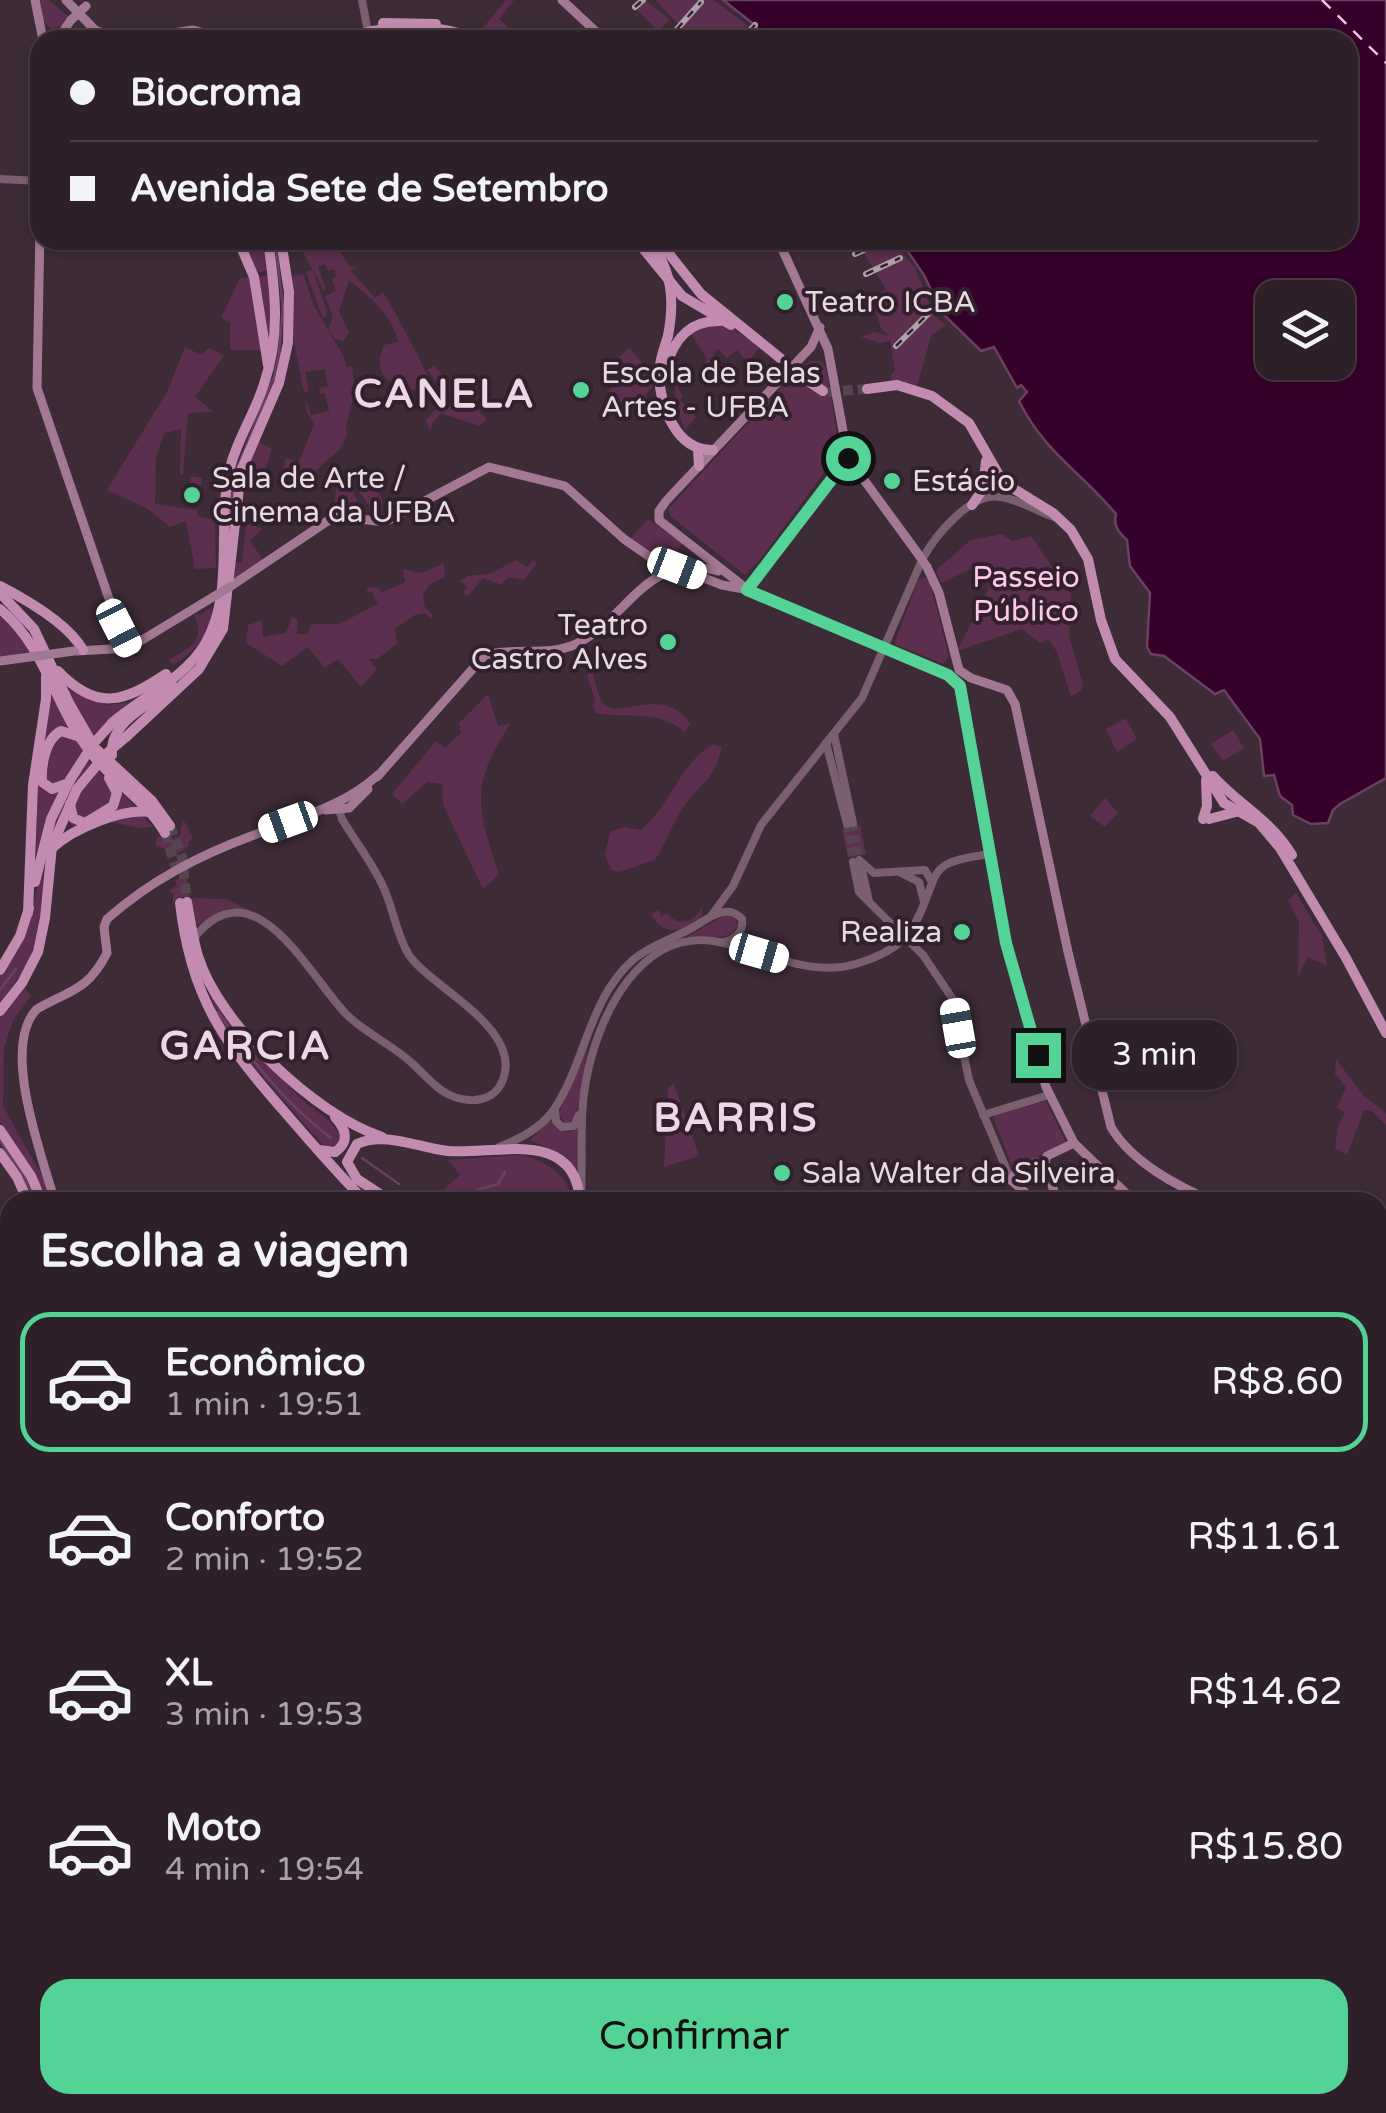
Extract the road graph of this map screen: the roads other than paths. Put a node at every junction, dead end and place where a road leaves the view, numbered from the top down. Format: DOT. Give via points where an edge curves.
graph roads {
  1 [pos="35,0"];
  2 [pos="362,0"];
  3 [pos="562,0"];
  4 [pos="65,2"];
  5 [pos="90,3"];
  6 [pos="40,24"];
  7 [pos="367,29"];
  8 [pos="41,30"];
  9 [pos="48,30"];
  10 [pos="64,30"];
  11 [pos="96,30"];
  12 [pos="364,30"];
  13 [pos="452,30"];
  14 [pos="594,30"];
  15 [pos="0,179"];
  16 [pos="30,180"];
  17 [pos="40,250"];
  18 [pos="242,250"];
  19 [pos="270,250"];
  20 [pos="282,250"];
  21 [pos="644,250"];
  22 [pos="655,250"];
  23 [pos="666,250"];
  24 [pos="783,250"];
  25 [pos="670,256"];
  26 [pos="669,281"];
  27 [pos="694,286"];
  28 [pos="682,296"];
  29 [pos="726,322"];
  30 [pos="261,326"];
  31 [pos="820,328"];
  32 [pos="275,332"];
  33 [pos="761,340"];
  34 [pos="811,347"];
  35 [pos="828,349"];
  36 [pos="780,358"];
  37 [pos="800,358"];
  38 [pos="832,363"];
  39 [pos="268,370"];
  40 [pos="802,377"];
  41 [pos="661,388"];
  42 [pos="866,389"];
  43 [pos="823,391"];
  44 [pos="698,450"];
  45 [pos="713,450"];
  46 [pos="985,455"];
  47 [pos="848,458"];
  48 [pos="699,466"];
  49 [pos="972,505"];
  50 [pos="1063,522"];
  51 [pos="656,560"];
  52 [pos="677,568"];
  53 [pos="660,574"];
  54 [pos="724,574"];
  55 [pos="0,590"];
  56 [pos="747,590"];
  57 [pos="0,612"];
  58 [pos="119,628"];
  59 [pos="211,644"];
  60 [pos="129,648"];
  61 [pos="886,649"];
  62 [pos="109,650"];
  63 [pos="46,651"];
  64 [pos="79,651"];
  65 [pos="954,654"];
  66 [pos="0,661"];
  67 [pos="46,670"];
  68 [pos="937,671"];
  69 [pos="971,678"];
  70 [pos="960,686"];
  71 [pos="834,733"];
  72 [pos="78,736"];
  73 [pos="826,744"];
  74 [pos="1199,760"];
  75 [pos="100,764"];
  76 [pos="121,774"];
  77 [pos="378,775"];
  78 [pos="72,784"];
  79 [pos="134,791"];
  80 [pos="1219,797"];
  81 [pos="70,804"];
  82 [pos="353,804"];
  83 [pos="338,807"];
  84 [pos="128,811"];
  85 [pos="152,812"];
  86 [pos="1239,812"];
  87 [pos="1256,813"];
  88 [pos="350,834"];
  89 [pos="52,848"];
  90 [pos="988,854"];
  91 [pos="892,873"];
  92 [pos="932,884"];
  93 [pos="862,891"];
  94 [pos="924,906"];
  95 [pos="28,914"];
  96 [pos="710,916"];
  97 [pos="204,926"];
  98 [pos="194,936"];
  99 [pos="721,942"];
  100 [pos="193,956"];
  101 [pos="2,967"];
  102 [pos="27,974"];
  103 [pos="0,1011"];
  104 [pos="1386,1020"];
  105 [pos="1386,1033"];
  106 [pos="586,1082"];
  107 [pos="1049,1096"];
  108 [pos="554,1110"];
  109 [pos="332,1114"];
  110 [pos="983,1115"];
  111 [pos="0,1130"];
  112 [pos="394,1140"];
  113 [pos="1074,1143"];
  114 [pos="495,1149"];
  115 [pos="318,1150"];
  116 [pos="0,1153"];
  117 [pos="1043,1161"];
  118 [pos="1005,1166"];
  119 [pos="1014,1175"];
  120 [pos="24,1192"];
  121 [pos="38,1192"];
  122 [pos="50,1192"];
  123 [pos="357,1192"];
  124 [pos="376,1192"];
  125 [pos="578,1192"];
  126 [pos="581,1192"];
  127 [pos="1028,1192"];
  128 [pos="1054,1192"];
  129 [pos="1125,1192"];
  130 [pos="1192,1192"];
  1 -- 6 [label="main road"];
  2 -- 7 [label="street"];
  3 -- 14 [label="main road"];
  4 -- 11 [label="main road"];
  5 -- 10 [label="main road, bridge"];
  6 -- 8 [label="main road"];
  6 -- 9 [label="main road"];
  7 -- 12 [label="main road"];
  7 -- 13 [label="main road" via="416,21"];
  15 -- 16 [label="street"];
  17 -- 58 [label="main road" via="37,388"];
  18 -- 30 [label="main road" via="254,276"];
  19 -- 32 [label="main road"];
  20 -- 59 [label="main road" via="290,304 286,358 242,471 226,618"];
  21 -- 26 [label="main road"];
  22 -- 41 [label="main road, bridge" via="669,276 673,309"];
  23 -- 25 [label="main road"];
  24 -- 31 [label="main road"];
  25 -- 26 [label="main road" via="681,280"];
  25 -- 27 [label="main road"];
  26 -- 28 [label="main road"];
  27 -- 28 [label="main road" via="684,287"];
  27 -- 33 [label="main road"];
  28 -- 29 [label="main road"];
  29 -- 33 [label="main road"];
  29 -- 41 [label="main road" via="700,323 681,336"];
  30 -- 32 [label="main road"];
  30 -- 39 [label="main road"];
  31 -- 34 [label="main road"];
  31 -- 35 [label="main road"];
  32 -- 39 [label="main road"];
  33 -- 36 [label="main road"];
  34 -- 35 [label="main road"];
  34 -- 37 [label="main road"];
  35 -- 38 [label="main road"];
  37 -- 38 [label="main road" via="820,354"];
  37 -- 45 [label="main road"];
  38 -- 47 [label="main road"];
  39 -- 59 [label="main road" via="227,478"];
  40 -- 43 [label="main road"];
  41 -- 44 [label="main road" via="670,423"];
  42 -- 46 [label="main road" via="924,390 969,424"];
  44 -- 45 [label="main road"];
  44 -- 48 [label="main road"];
  45 -- 48 [label="main road"];
  46 -- 49 [label="main road" via="986,479"];
  46 -- 50 [label="main road" via="1003,482"];
  47 -- 56 [label="main road"];
  47 -- 65 [label="main road, bridge" via="927,567"];
  48 -- 54 [label="main road" via="662,506 659,520"];
  49 -- 50 [label="street" via="996,496"];
  49 -- 61 [label="street" via="924,556"];
  50 -- 74 [label="main road" via="1088,559 1115,658"];
  51 -- 52 [label="main road"];
  51 -- 53 [label="main road"];
  51 -- 60 [label="main road, bridge" via="566,486 489,467 387,520 335,516"];
  52 -- 53 [label="main road"];
  52 -- 54 [label="main road"];
  52 -- 56 [label="main road"];
  53 -- 77 [label="main road" via="576,644 484,655"];
  54 -- 56 [label="main road"];
  55 -- 63 [label="main road"];
  55 -- 64 [label="main road" via="58,624 79,642"];
  56 -- 61 [label="main road"];
  57 -- 67 [label="main road" via="23,629"];
  58 -- 60 [label="main road"];
  58 -- 62 [label="main road"];
  59 -- 63 [label="main road" via="116,700 73,685"];
  59 -- 76 [label="main road" via="189,674 117,729 112,748"];
  59 -- 78 [label="main road, bridge" via="191,679"];
  59 -- 78 [label="main road, bridge" via="112,723"];
  60 -- 62 [label="main road"];
  61 -- 68 [label="main road"];
  61 -- 71 [label="street" via="862,698"];
  62 -- 64 [label="main road"];
  63 -- 76 [label="main road" via="89,738"];
  64 -- 66 [label="main road, bridge"];
  65 -- 68 [label="main road"];
  65 -- 69 [label="main road"];
  67 -- 72 [label="main road"];
  67 -- 95 [label="main road"];
  68 -- 70 [label="main road"];
  69 -- 70 [label="main road"];
  69 -- 130 [label="main road" via="1006,690 1015,704 1111,1127 1129,1150"];
  70 -- 90 [label="main road"];
  71 -- 73 [label="street"];
  71 -- 73 [label="street" via="850,823"];
  72 -- 75 [label="main road"];
  72 -- 78 [label="main road" via="53,735 42,774 52,789"];
  73 -- 96 [label="street" via="761,825"];
  74 -- 80 [label="main road"];
  74 -- 86 [label="main road" via="1206,819"];
  74 -- 87 [label="main road"];
  75 -- 79 [label="main road"];
  75 -- 81 [label="main road" via="116,793 113,806 85,823 73,818"];
  76 -- 79 [label="main road"];
  77 -- 82 [label="main road"];
  77 -- 83 [label="main road"];
  78 -- 81 [label="main road"];
  78 -- 95 [label="main road" via="43,845"];
  79 -- 84 [label="main road"];
  79 -- 85 [label="main road"];
  79 -- 85 [label="main road" via="152,801 167,829"];
  80 -- 86 [label="main road"];
  80 -- 87 [label="main road"];
  81 -- 89 [label="main road"];
  82 -- 83 [label="main road"];
  82 -- 88 [label="street"];
  83 -- 88 [label="street"];
  83 -- 122 [label="main road" via="169,872 107,919 105,957 74,992 32,1013 14,1049 13,1078 18,1110"];
  84 -- 85 [label="main road"];
  84 -- 89 [label="main road"];
  86 -- 105 [label="main road" via="1280,848"];
  87 -- 104 [label="main road" via="1286,844"];
  88 -- 97 [label="street" via="386,893 409,955 472,1008 496,1040 504,1070 493,1095 469,1100 437,1087 349,1017 258,915 232,912"];
  89 -- 102 [label="main road" via="42,937"];
  90 -- 92 [label="street" via="950,862"];
  90 -- 107 [label="main road"];
  91 -- 92 [label="street" via="925,870"];
  91 -- 93 [label="street"];
  91 -- 93 [label="street" via="870,871 856,861"];
  91 -- 94 [label="street" via="919,882"];
  92 -- 94 [label="street"];
  93 -- 110 [label="street, bridge" via="952,998 965,1069"];
  94 -- 99 [label="street" via="899,945 838,968 815,969"];
  95 -- 101 [label="main road"];
  96 -- 99 [label="street" via="733,912 742,920 735,938"];
  96 -- 108 [label="street" via="622,971 598,1008"];
  97 -- 98 [label="street"];
  97 -- 100 [label="street"];
  98 -- 100 [label="main road"];
  98 -- 100 [label="main road" via="183,903"];
  99 -- 106 [label="street" via="675,946 632,974 599,1035"];
  100 -- 109 [label="main road" via="242,1028"];
  100 -- 115 [label="main road" via="198,988 221,1035"];
  101 -- 102 [label="main road" via="22,959"];
  102 -- 103 [label="main road"];
  106 -- 108 [label="street" via="574,1126 559,1125"];
  106 -- 126 [label="street"];
  107 -- 110 [label="street"];
  107 -- 113 [label="main road"];
  108 -- 114 [label="street" via="527,1134"];
  109 -- 112 [label="main road"];
  109 -- 115 [label="main road" via="344,1143 335,1152"];
  110 -- 118 [label="street"];
  111 -- 121 [label="main road"];
  112 -- 114 [label="main road" via="452,1151"];
  112 -- 124 [label="main road" via="357,1144 346,1165"];
  113 -- 117 [label="main road"];
  113 -- 129 [label="main road"];
  114 -- 125 [label="main road" via="526,1147 553,1157"];
  115 -- 123 [label="main road"];
  116 -- 120 [label="main road"];
  117 -- 119 [label="main road"];
  117 -- 128 [label="main road"];
  118 -- 119 [label="main road"];
  119 -- 127 [label="main road"];
}
